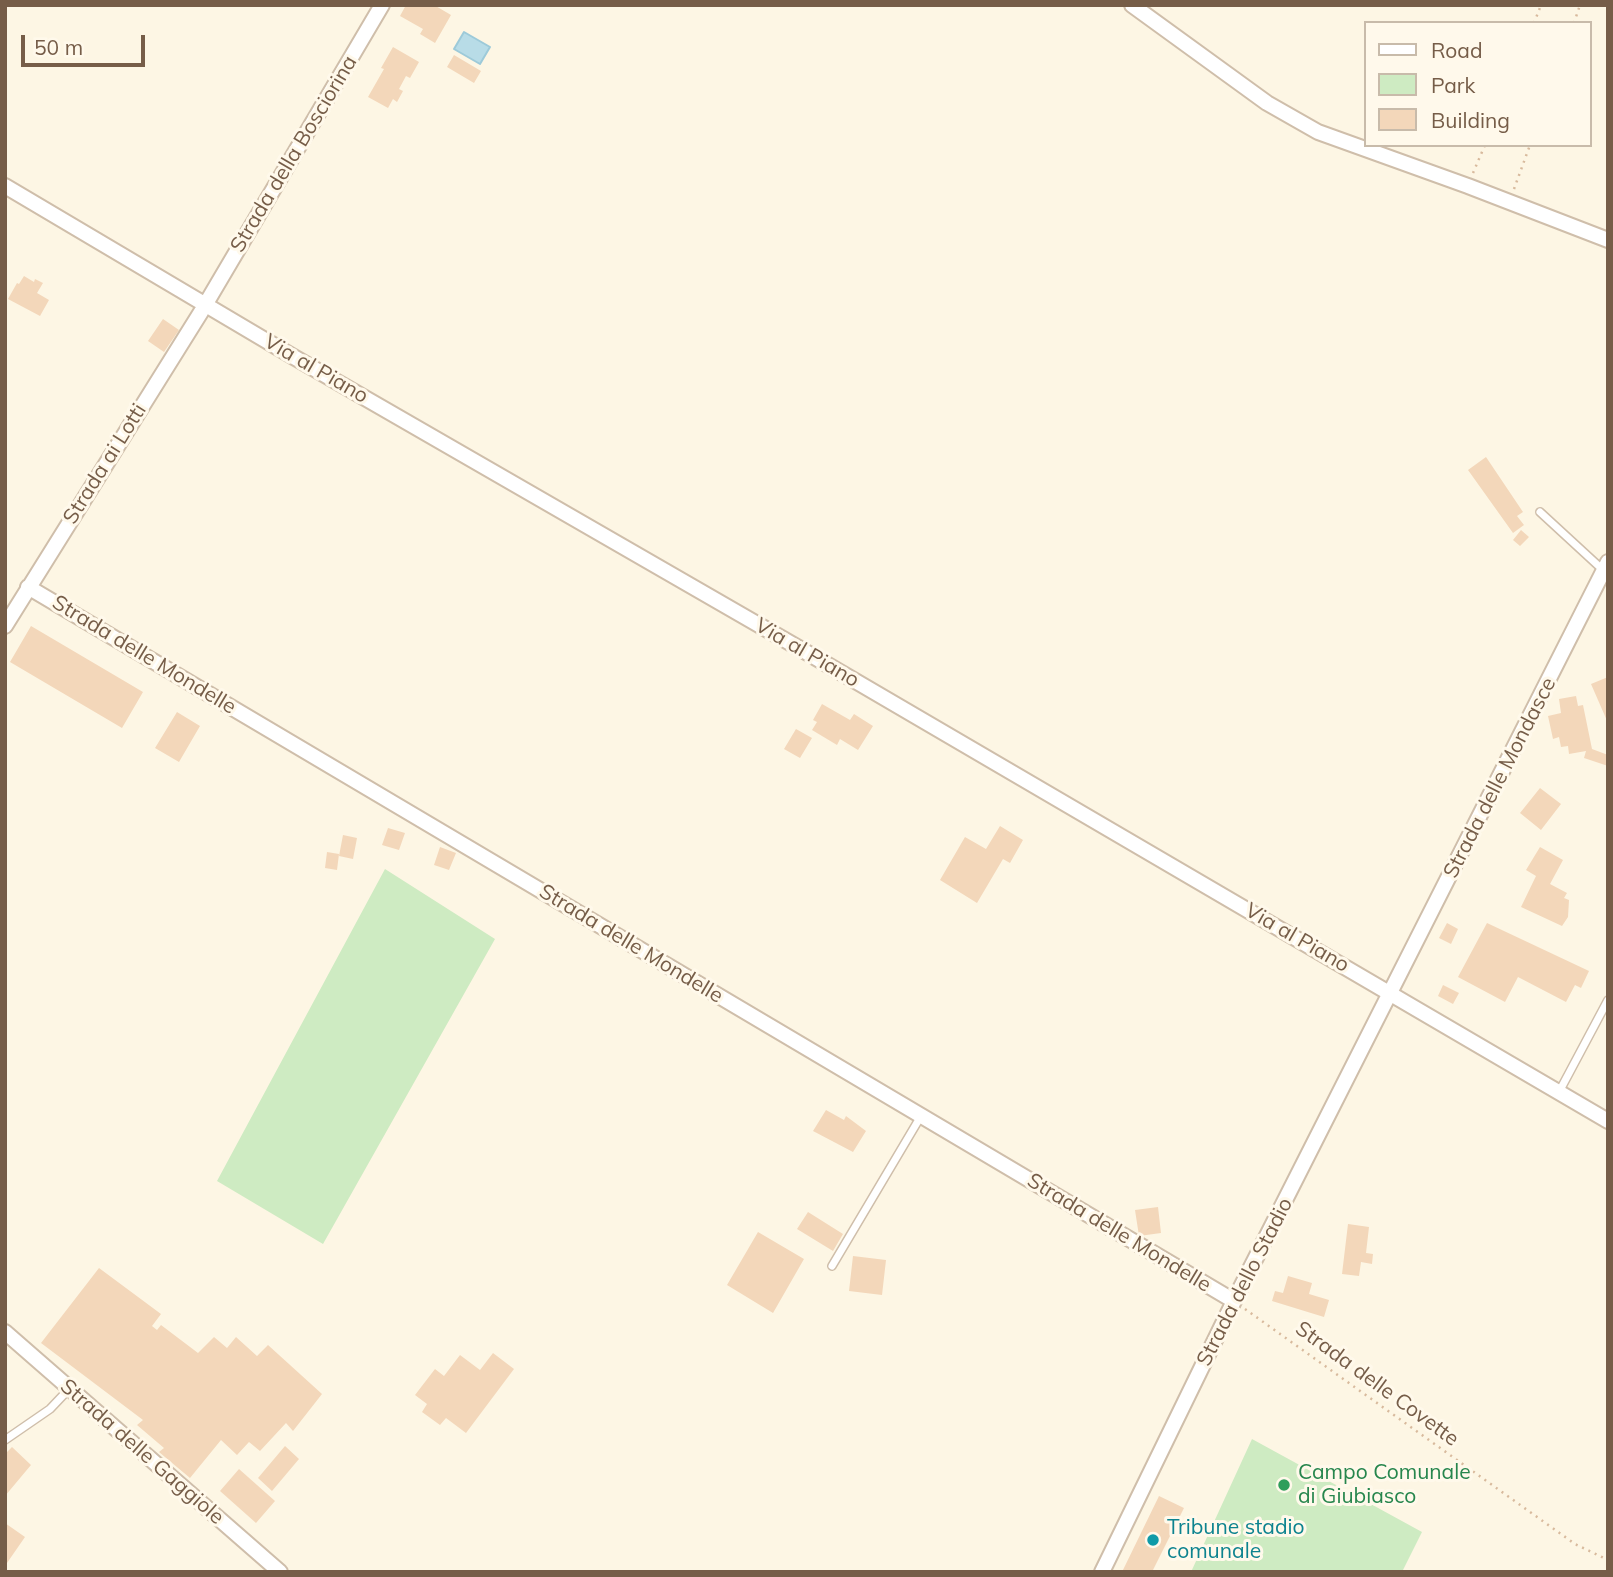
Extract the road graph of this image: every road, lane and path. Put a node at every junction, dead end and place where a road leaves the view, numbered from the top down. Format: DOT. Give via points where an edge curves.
graph roads {
  1 [pos="382,5"];
  2 [pos="1132,5"];
  3 [pos="1484,147"];
  4 [pos="1529,147"];
  5 [pos="5,186"];
  6 [pos="1468,186"];
  7 [pos="1510,202"];
  8 [pos="1608,240"];
  9 [pos="206,303"];
  10 [pos="1540,512"];
  11 [pos="1606,566"];
  12 [pos="29,587"];
  13 [pos="5,626"];
  14 [pos="1391,994"];
  15 [pos="1608,1000"];
  16 [pos="1559,1092"];
  17 [pos="921,1115"];
  18 [pos="1608,1121"];
  19 [pos="832,1266"];
  20 [pos="1234,1301"];
  21 [pos="5,1332"];
  22 [pos="70,1388"];
  23 [pos="5,1440"];
  24 [pos="1608,1560"];
  25 [pos="279,1572"];
  26 [pos="1102,1572"];
  1 -- 9 [label="street, Strada della Bosciorina"];
  2 -- 6 [label="street" via="1295,120"];
  3 -- 6 [label="path"];
  4 -- 7 [label="path"];
  5 -- 9 [label="street, Via al Piano"];
  6 -- 7 [label="street"];
  7 -- 8 [label="street"];
  9 -- 12 [label="street, Strada ai Lotti"];
  9 -- 14 [label="street, Via al Piano"];
  10 -- 11 [label="lane"];
  11 -- 14 [label="street, Strada delle Mondasce"];
  12 -- 13 [label="street, Strada ai Lotti"];
  12 -- 17 [label="street, Strada delle Mondelle"];
  14 -- 16 [label="street, Via al Piano"];
  14 -- 20 [label="street, Strada dello Stadio"];
  15 -- 16 [label="lane"];
  16 -- 18 [label="street, Via al Piano"];
  17 -- 19 [label="lane"];
  17 -- 20 [label="street, Strada delle Mondelle"];
  20 -- 24 [label="path, Strada delle Covette" via="1575,1544"];
  20 -- 26 [label="street, Strada dello Stadio"];
  21 -- 22 [label="street, Strada delle Gaggiole"];
  22 -- 23 [label="lane" via="50,1409"];
  22 -- 25 [label="street, Strada delle Gaggiole"];
}
